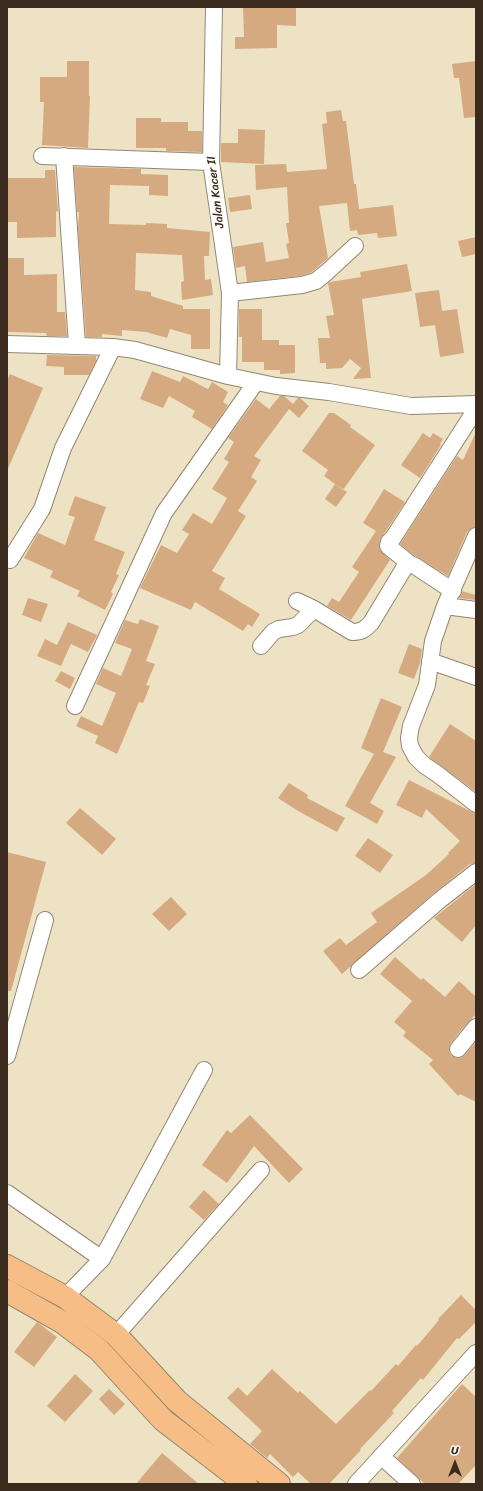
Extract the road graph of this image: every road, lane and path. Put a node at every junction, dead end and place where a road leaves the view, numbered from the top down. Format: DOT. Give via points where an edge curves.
graph roads {
  1 [pos="214,7"];
  2 [pos="42,156"];
  3 [pos="64,156"];
  4 [pos="211,162"];
  5 [pos="355,246"];
  6 [pos="230,293"];
  7 [pos="7,344"];
  8 [pos="77,345"];
  9 [pos="113,347"];
  10 [pos="228,376"];
  11 [pos="256,382"];
  12 [pos="476,404"];
  13 [pos="476,409"];
  14 [pos="476,536"];
  15 [pos="10,560"];
  16 [pos="410,564"];
  17 [pos="453,591"];
  18 [pos="297,601"];
  19 [pos="445,606"];
  20 [pos="314,609"];
  21 [pos="476,610"];
  22 [pos="261,646"];
  23 [pos="430,661"];
  24 [pos="476,677"];
  25 [pos="74,706"];
  26 [pos="476,804"];
  27 [pos="476,872"];
  28 [pos="45,920"];
  29 [pos="359,970"];
  30 [pos="476,1027"];
  31 [pos="458,1049"];
  32 [pos="7,1056"];
  33 [pos="204,1070"];
  34 [pos="261,1170"];
  35 [pos="7,1193"];
  36 [pos="102,1259"];
  37 [pos="7,1266"];
  38 [pos="7,1291"];
  39 [pos="65,1297"];
  40 [pos="116,1335"];
  41 [pos="476,1354"];
  42 [pos="381,1456"];
  43 [pos="246,1484"];
  44 [pos="279,1484"];
  45 [pos="356,1484"];
  46 [pos="412,1484"];
  1 -- 4 [label="street, Jalan Kacer II"];
  2 -- 3 [label="street"];
  3 -- 4 [label="street"];
  3 -- 8 [label="street"];
  4 -- 6 [label="street, Jalan Kacer II"];
  5 -- 6 [label="street" via="316,281 302,285"];
  6 -- 10 [label="street, Jalan Kacer II"];
  7 -- 8 [label="street"];
  8 -- 9 [label="street"];
  9 -- 10 [label="street" via="135,350"];
  9 -- 15 [label="street" via="63,448 42,509"];
  10 -- 11 [label="street"];
  11 -- 12 [label="street" via="411,406"];
  11 -- 25 [label="street" via="164,512"];
  13 -- 16 [label="street" via="389,542 388,546"];
  14 -- 17 [label="street"];
  16 -- 17 [label="street"];
  16 -- 20 [label="street" via="402,569 371,624 364,630 352,632"];
  17 -- 19 [label="street"];
  18 -- 20 [label="street"];
  19 -- 21 [label="street"];
  19 -- 23 [label="street" via="433,641"];
  20 -- 22 [label="street" via="298,625 273,632"];
  23 -- 24 [label="street"];
  23 -- 26 [label="street" via="427,685 410,732 410,746 424,765"];
  27 -- 29 [label="street"];
  28 -- 32 [label="street"];
  30 -- 31 [label="street"];
  33 -- 36 [label="street"];
  34 -- 40 [label="street"];
  35 -- 36 [label="street"];
  36 -- 39 [label="street"];
  37 -- 39 [label="highway"];
  38 -- 43 [label="highway" via="62,1322 99,1350 164,1420"];
  39 -- 40 [label="highway"];
  40 -- 44 [label="highway" via="178,1401"];
  41 -- 42 [label="street"];
  42 -- 45 [label="street"];
  42 -- 46 [label="street"];
}
